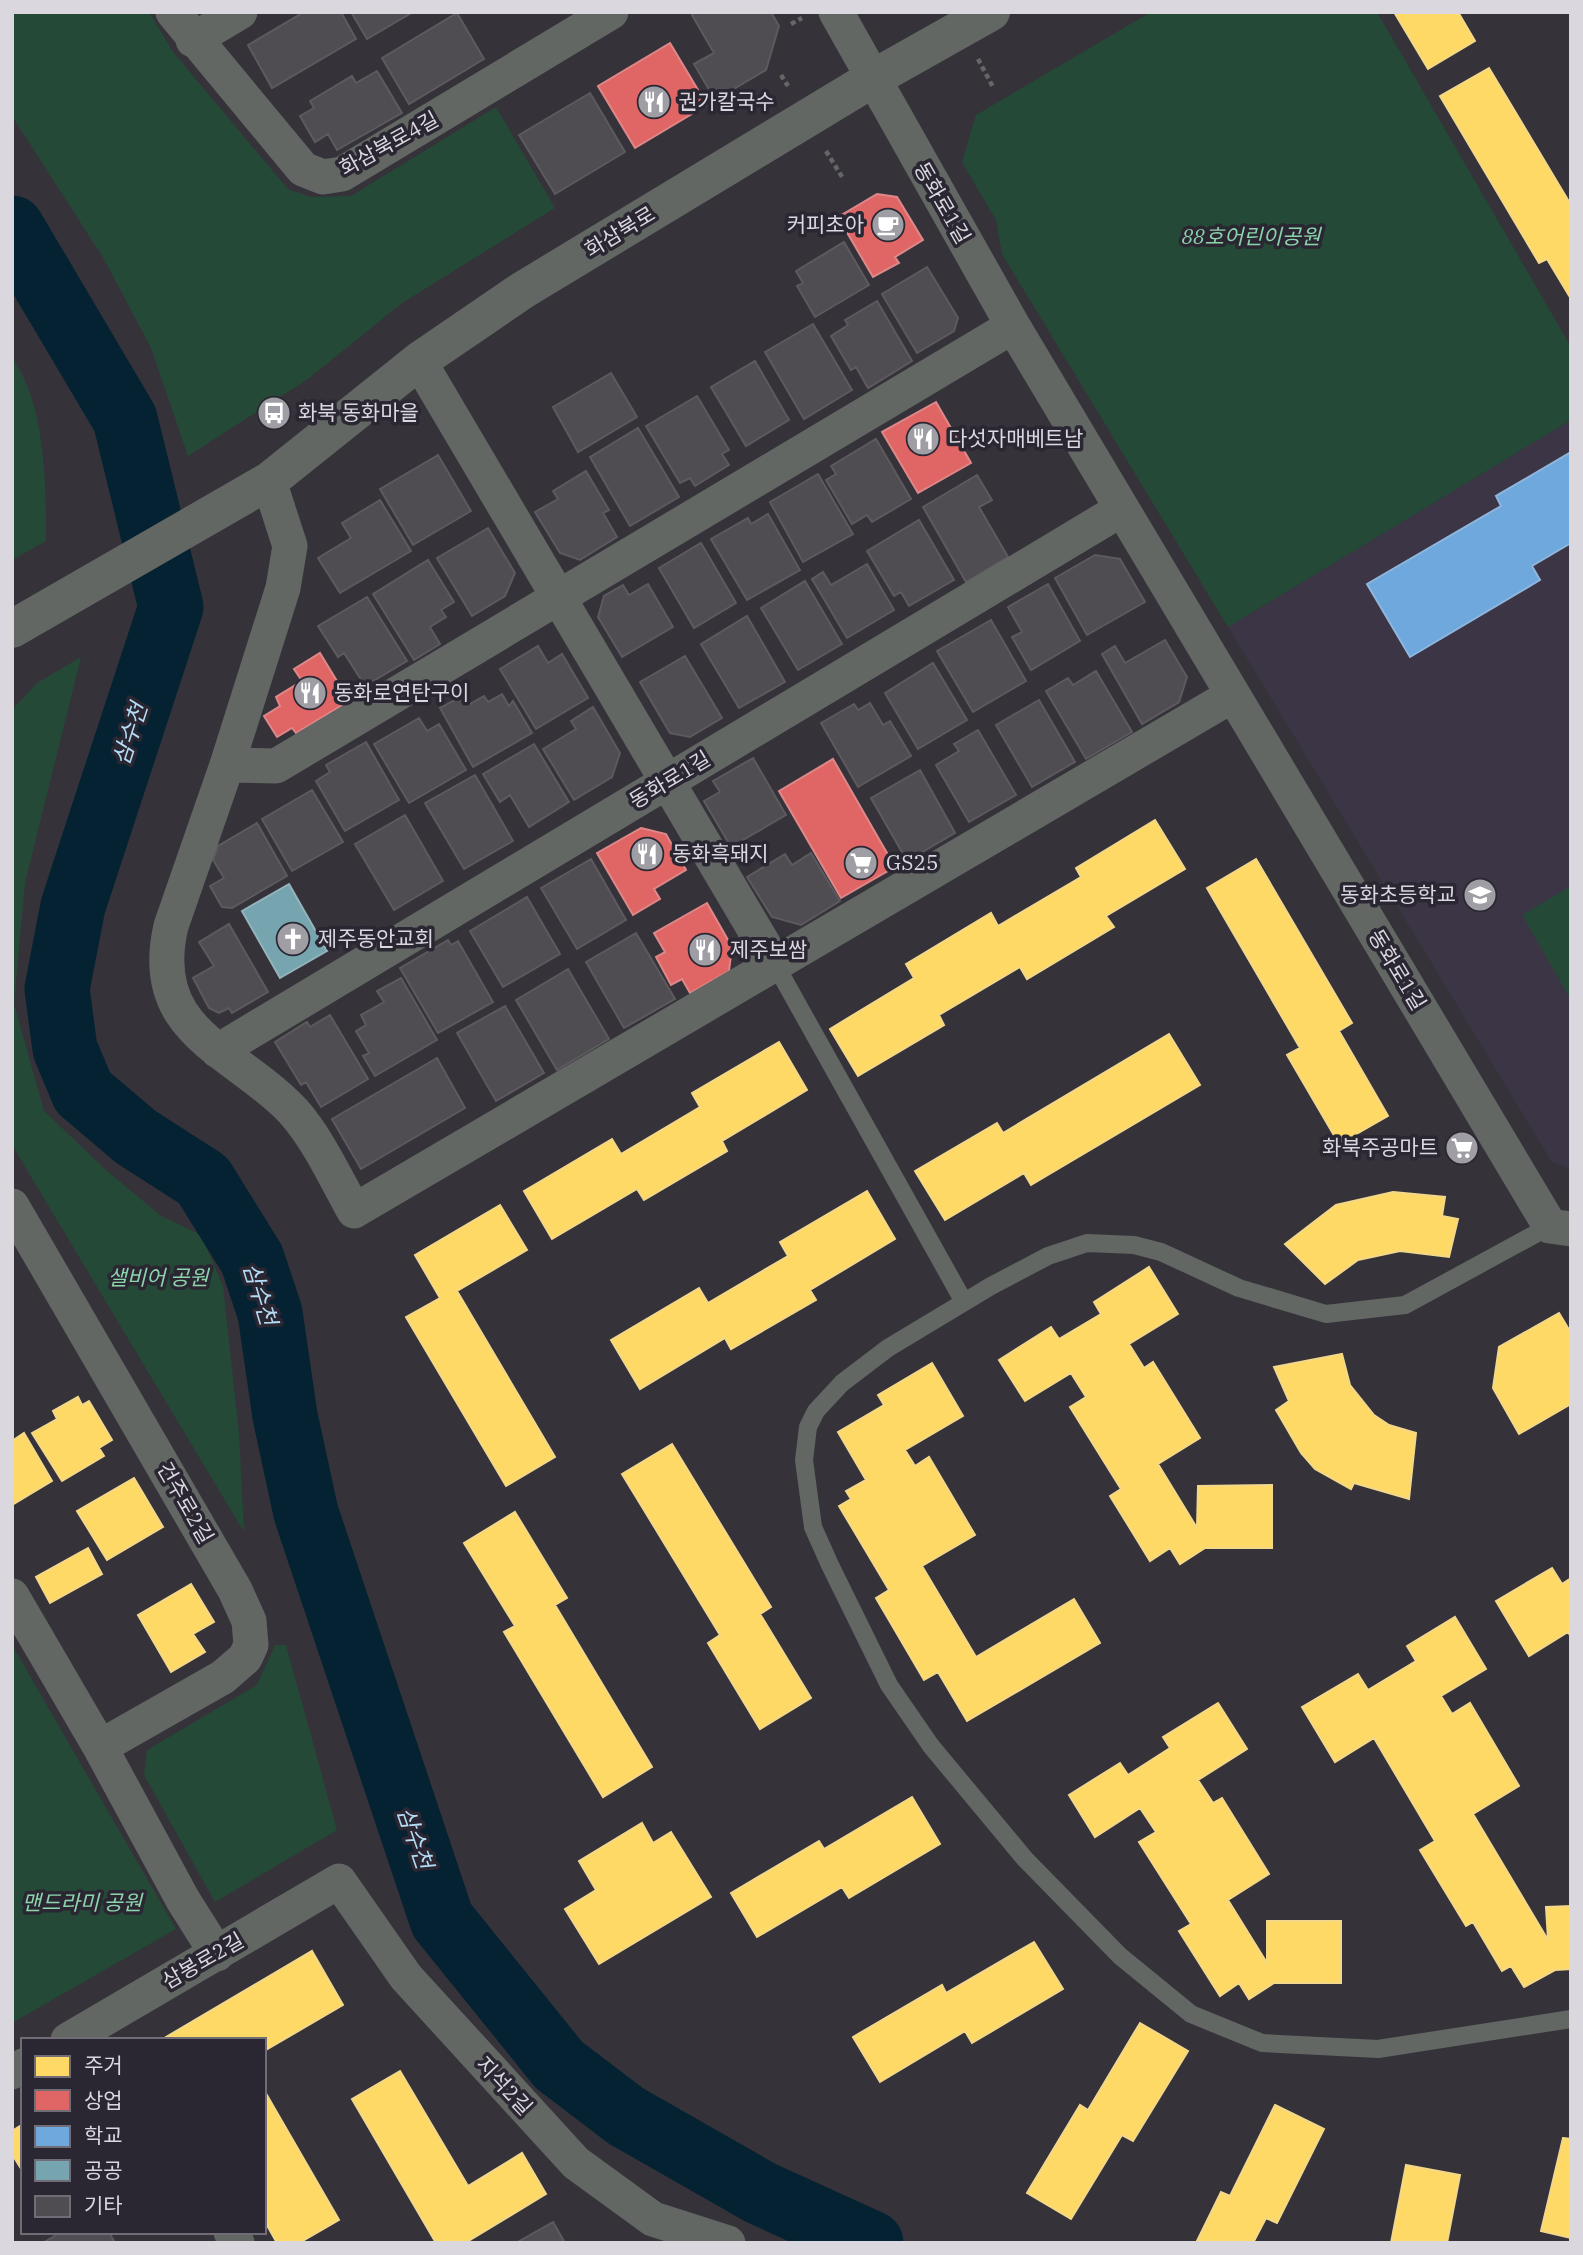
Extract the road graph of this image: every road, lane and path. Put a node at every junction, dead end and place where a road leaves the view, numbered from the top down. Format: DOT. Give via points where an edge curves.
graph roads {
  1 [pos="173,12"];
  2 [pos="240,12"];
  3 [pos="611,12"];
  4 [pos="836,12"];
  5 [pos="991,12"];
  6 [pos="193,40"];
  7 [pos="872,79"];
  8 [pos="1013,326"];
  9 [pos="419,361"];
  10 [pos="268,481"];
  11 [pos="1122,509"];
  12 [pos="558,597"];
  13 [pos="12,629"];
  14 [pos="1233,695"];
  15 [pos="227,765"];
  16 [pos="667,782"];
  17 [pos="775,964"];
  18 [pos="218,1051"];
  19 [pos="12,1206"];
  20 [pos="1560,1228"];
  21 [pos="964,1302"];
  22 [pos="12,1596"];
  23 [pos="100,1747"];
  24 [pos="338,1881"];
  25 [pos="217,1954"];
  26 [pos="1571,2019"];
  27 [pos="113,2029"];
  28 [pos="76,2038"];
  29 [pos="716,2241"];
  1 -- 6 [label="street, 화삼북로4길"];
  2 -- 6 [label="street"];
  3 -- 6 [label="street, 화삼북로4길" via="342,174 323,177 303,169"];
  4 -- 7 [label="street, 동화로1길"];
  5 -- 7 [label="street, 화삼북로"];
  7 -- 8 [label="street, 동화로1길"];
  7 -- 9 [label="street, 화삼북로" via="523,290"];
  8 -- 11 [label="street, 동화로1길"];
  8 -- 12 [label="street"];
  9 -- 10 [label="street, 화삼북로"];
  9 -- 12 [label="street"];
  10 -- 13 [label="street, 화삼북로"];
  10 -- 15 [label="street" via="290,546 283,588"];
  11 -- 14 [label="street, 동화로1길"];
  11 -- 16 [label="street, 동화로1길"];
  12 -- 15 [label="street" via="276,766"];
  12 -- 16 [label="street"];
  14 -- 17 [label="street"];
  14 -- 20 [label="street, 동화로1길"];
  15 -- 18 [label="street" via="164,953 166,981 176,1004 192,1029"];
  16 -- 17 [label="street"];
  16 -- 18 [label="street, 동화로1길"];
  17 -- 18 [label="street" via="354,1211 294,1112"];
  17 -- 21 [label="lane"];
  19 -- 23 [label="street, 건주로2길" via="235,1590 253,1634 248,1652 235,1668"];
  20 -- 21 [label="lane" via="1405,1305 1326,1314 1239,1288 1161,1252 1134,1245 1087,1243 1048,1256"];
  21 -- 26 [label="lane" via="888,1348 842,1383 816,1411 805,1449 806,1489 813,1527 889,1685 931,1746 1025,1859 1163,1993 1191,2014 1262,2043 1378,2049"];
  22 -- 23 [label="street"];
  23 -- 25 [label="street"];
  24 -- 25 [label="street, 삼봉로2길"];
  24 -- 29 [label="street, 지석2길" via="405,1977 576,2163 653,2219"];
  25 -- 27 [label="street, 삼봉로2길"];
  27 -- 28 [label="street, 삼봉로2길"];
}
